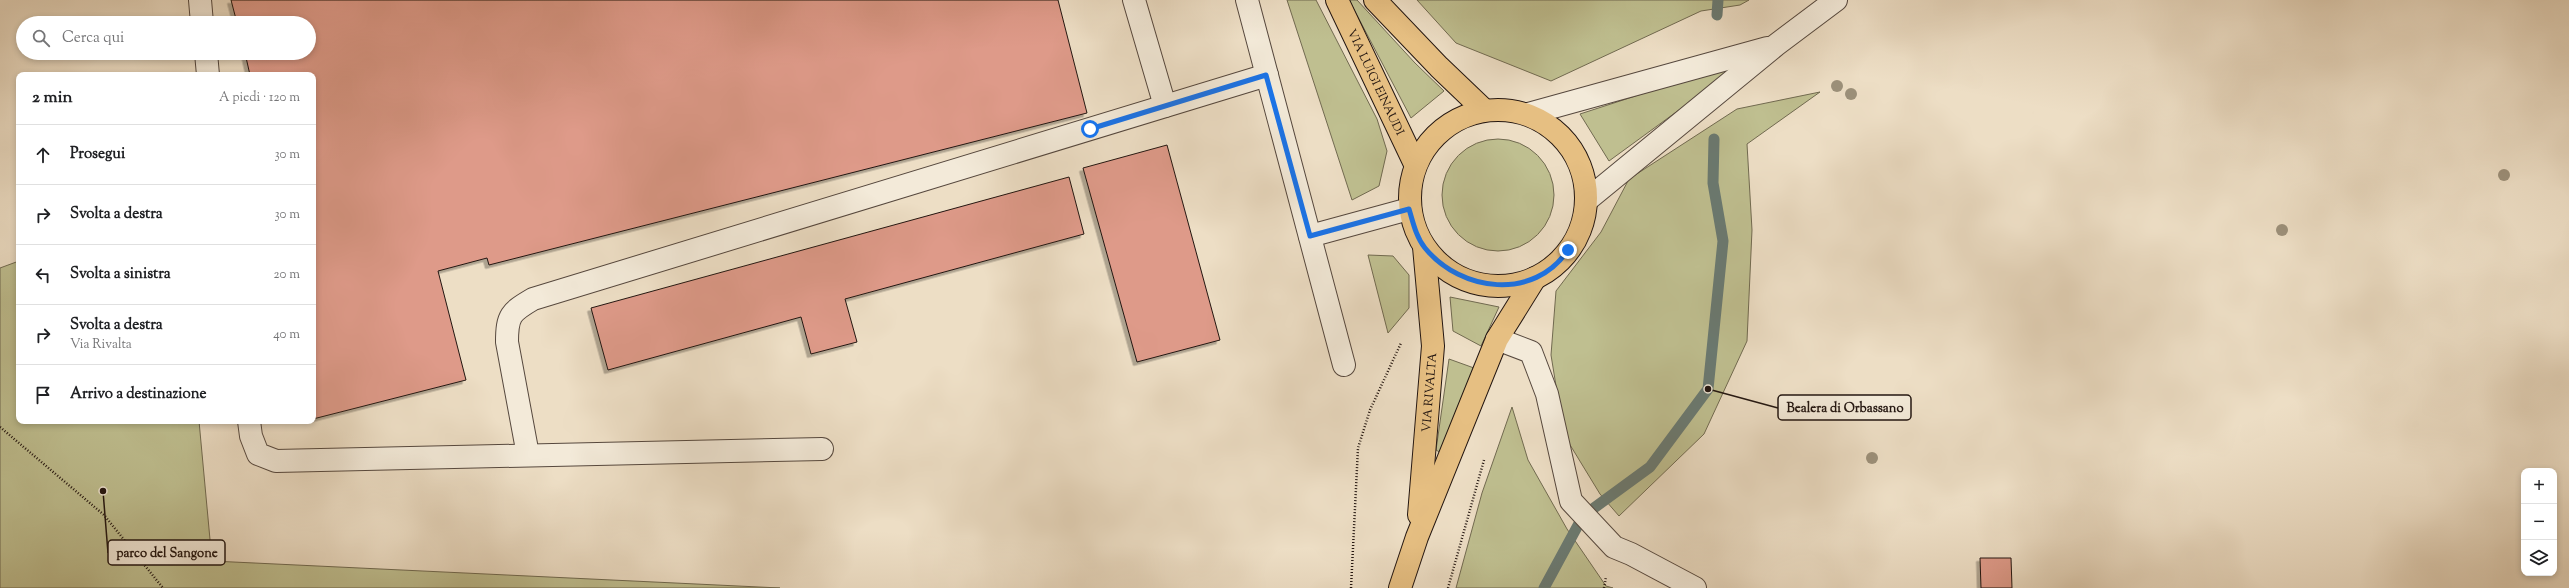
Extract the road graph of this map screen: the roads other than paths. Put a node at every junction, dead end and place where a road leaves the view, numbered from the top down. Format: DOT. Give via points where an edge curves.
graph roads {
  1 [pos="200,0"];
  2 [pos="1134,0"];
  3 [pos="1247,0"];
  4 [pos="1338,0"];
  5 [pos="1374,0"];
  6 [pos="1836,0"];
  7 [pos="201,16"];
  8 [pos="1776,45"];
  9 [pos="207,60"];
  10 [pos="208,72"];
  11 [pos="1266,75"];
  12 [pos="1165,106"];
  13 [pos="1484,110"];
  14 [pos="1528,114"];
  15 [pos="1415,164"];
  16 [pos="1586,200"];
  17 [pos="1409,209"];
  18 [pos="1310,236"];
  19 [pos="1424,248"];
  20 [pos="1535,278"];
  21 [pos="1498,339"];
  22 [pos="1344,365"];
  23 [pos="249,424"];
  24 [pos="822,449"];
  25 [pos="528,455"];
  26 [pos="1417,537"];
  27 [pos="1400,588"];
  28 [pos="1695,588"];
  1 -- 7 [label="street"];
  2 -- 12 [label="street"];
  3 -- 11 [label="street"];
  4 -- 15 [label="main road, VIA LUIGI EINAUDI"];
  5 -- 13 [label="main road"];
  6 -- 8 [label="street"];
  8 -- 14 [label="street"];
  8 -- 16 [label="street"];
  9 -- 10 [label="street"];
  11 -- 12 [label="street"];
  11 -- 18 [label="street"];
  12 -- 25 [label="street" via="534,299 515,310 507,322 507,342"];
  13 -- 14 [label="main road, VIA RIVALTA" via="1507,109"];
  13 -- 15 [label="main road, VIA RIVALTA" via="1442,127"];
  14 -- 16 [label="main road, VIA RIVALTA" via="1560,134 1580,164"];
  15 -- 17 [label="main road, VIA RIVALTA" via="1409,186"];
  16 -- 20 [label="main road, VIA RIVALTA" via="1580,232 1562,259"];
  17 -- 18 [label="street"];
  17 -- 19 [label="main road, VIA RIVALTA" via="1414,229"];
  18 -- 22 [label="street"];
  19 -- 20 [label="main road, VIA RIVALTA" via="1446,269 1474,283 1505,286"];
  19 -- 26 [label="main road, VIA RIVALTA" via="1433,346"];
  20 -- 21 [label="main road, VIA RIVALTA"];
  21 -- 26 [label="main road, VIA RIVALTA"];
  21 -- 28 [label="street" via="1531,352 1547,394 1571,501 1614,547"];
  23 -- 25 [label="street" via="258,454 276,461"];
  24 -- 25 [label="street"];
  26 -- 27 [label="main road, VIA RIVALTA"];
}
